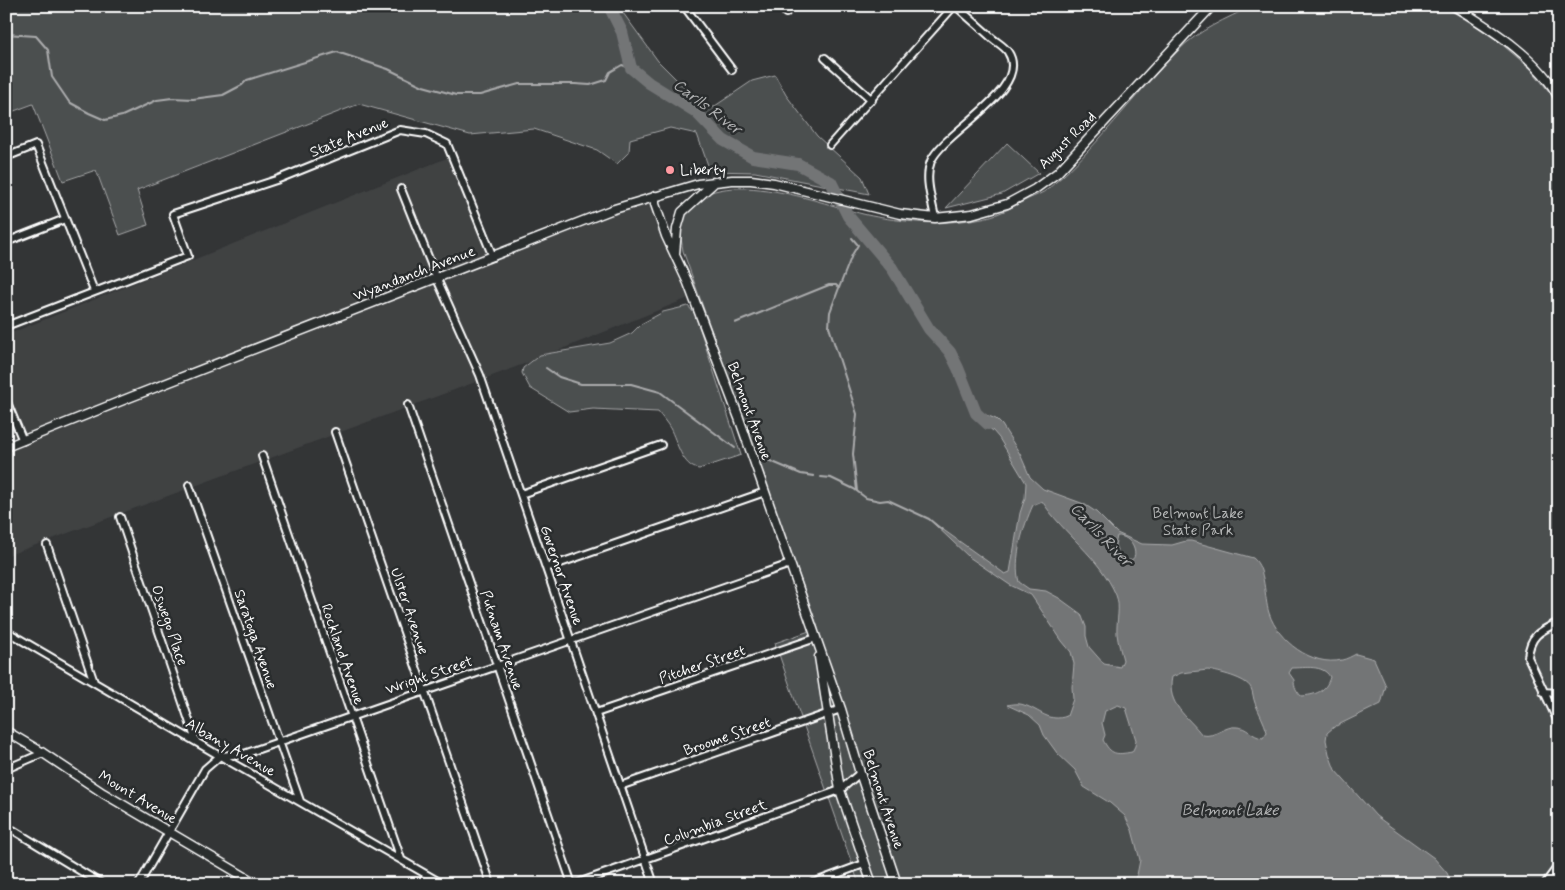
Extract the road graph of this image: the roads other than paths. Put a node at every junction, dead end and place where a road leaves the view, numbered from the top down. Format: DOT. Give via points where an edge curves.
graph roads {
  1 [pos="684,6"];
  2 [pos="781,6"];
  3 [pos="955,6"];
  4 [pos="1212,6"];
  5 [pos="1454,6"];
  6 [pos="786,13"];
  7 [pos="826,58"];
  8 [pos="732,70"];
  9 [pos="1559,98"];
  10 [pos="872,100"];
  11 [pos="830,145"];
  12 [pos="6,157"];
  13 [pos="714,182"];
  14 [pos="401,189"];
  15 [pos="655,196"];
  16 [pos="842,200"];
  17 [pos="935,218"];
  18 [pos="65,219"];
  19 [pos="6,242"];
  20 [pos="674,256"];
  21 [pos="493,257"];
  22 [pos="437,278"];
  23 [pos="94,291"];
  24 [pos="6,326"];
  25 [pos="6,400"];
  26 [pos="408,405"];
  27 [pos="335,432"];
  28 [pos="23,441"];
  29 [pos="662,445"];
  30 [pos="6,448"];
  31 [pos="262,456"];
  32 [pos="189,485"];
  33 [pos="765,492"];
  34 [pos="520,494"];
  35 [pos="120,517"];
  36 [pos="47,545"];
  37 [pos="790,564"];
  38 [pos="546,568"];
  39 [pos="1559,622"];
  40 [pos="6,631"];
  41 [pos="816,638"];
  42 [pos="570,640"];
  43 [pos="497,665"];
  44 [pos="94,682"];
  45 [pos="424,690"];
  46 [pos="1543,692"];
  47 [pos="1559,694"];
  48 [pos="841,709"];
  49 [pos="1559,709"];
  50 [pos="596,714"];
  51 [pos="828,714"];
  52 [pos="351,715"];
  53 [pos="1557,720"];
  54 [pos="6,731"];
  55 [pos="278,740"];
  56 [pos="196,741"];
  57 [pos="43,753"];
  58 [pos="220,756"];
  59 [pos="6,769"];
  60 [pos="860,773"];
  61 [pos="620,786"];
  62 [pos="840,790"];
  63 [pos="300,801"];
  64 [pos="9,832"];
  65 [pos="169,832"];
  66 [pos="401,860"];
  67 [pos="646,860"];
  68 [pos="864,864"];
  69 [pos="1559,869"];
  70 [pos="101,884"];
  71 [pos="138,884"];
  72 [pos="257,884"];
  73 [pos="444,884"];
  74 [pos="491,884"];
  75 [pos="573,884"];
  76 [pos="654,884"];
  77 [pos="810,884"];
  78 [pos="872,884"];
  79 [pos="897,884"];
  80 [pos="1548,884"];
  1 -- 8 [label="street"];
  2 -- 6 [label="street"];
  3 -- 10 [label="street"];
  3 -- 17 [label="street" via="1008,52 1012,64 1010,78 1002,91 940,148 932,161 928,177"];
  4 -- 17 [label="street, August Road" via="1057,173 1007,204 972,214"];
  5 -- 9 [label="street" via="1495,32 1523,55"];
  7 -- 10 [label="street"];
  10 -- 11 [label="street"];
  12 -- 18 [label="street" via="36,145"];
  13 -- 15 [label="street, Wyandanch Avenue"];
  13 -- 16 [label="street, Wyandanch Avenue" via="751,180 774,183"];
  13 -- 20 [label="street" via="682,212"];
  14 -- 22 [label="street, Governor Avenue"];
  15 -- 20 [label="street, Belmont Avenue"];
  15 -- 21 [label="street, Wyandanch Avenue"];
  16 -- 17 [label="street, August Road" via="900,214"];
  18 -- 19 [label="street"];
  18 -- 23 [label="street"];
  20 -- 33 [label="street, Belmont Avenue" via="688,283"];
  21 -- 22 [label="street, Wyandanch Avenue"];
  21 -- 23 [label="street, State Avenue" via="447,144 426,134 400,130 276,180 173,214 188,256"];
  22 -- 28 [label="street, Wyandanch Avenue"];
  22 -- 34 [label="street, Governor Avenue" via="480,375"];
  23 -- 24 [label="street"];
  25 -- 28 [label="street"];
  26 -- 43 [label="street, Putnam Avenue"];
  27 -- 45 [label="street, Ulster Avenue"];
  28 -- 30 [label="street, Wyandanch Avenue"];
  29 -- 34 [label="street"];
  31 -- 52 [label="street, Rockland Avenue"];
  32 -- 55 [label="street, Saratoga Avenue"];
  33 -- 37 [label="street, Belmont Avenue"];
  33 -- 38 [label="street"];
  34 -- 38 [label="street, Governor Avenue"];
  35 -- 56 [label="street, Oswego Place"];
  36 -- 44 [label="street"];
  37 -- 41 [label="street, Belmont Avenue"];
  37 -- 42 [label="street, Wright Street"];
  38 -- 42 [label="street, Governor Avenue"];
  39 -- 46 [label="street" via="1542,630 1529,646 1528,657"];
  40 -- 44 [label="street, Albany Avenue"];
  41 -- 48 [label="street, Belmont Avenue"];
  41 -- 50 [label="street, Pitcher Street"];
  41 -- 51 [label="street, Belmont Avenue"];
  42 -- 43 [label="street, Wright Street"];
  42 -- 50 [label="street, Governor Avenue"];
  43 -- 45 [label="street, Wright Street"];
  43 -- 75 [label="street, Putnam Avenue"];
  44 -- 56 [label="street, Albany Avenue"];
  45 -- 52 [label="street, Wright Street"];
  45 -- 74 [label="street, Ulster Avenue"];
  46 -- 47 [label="street"];
  46 -- 53 [label="street"];
  48 -- 51 [label="street, Broome Street"];
  48 -- 60 [label="street, Belmont Avenue"];
  49 -- 53 [label="street"];
  50 -- 61 [label="street, Governor Avenue"];
  51 -- 61 [label="street, Broome Street"];
  51 -- 62 [label="street, Belmont Avenue"];
  52 -- 55 [label="street, Wright Street"];
  52 -- 66 [label="street, Rockland Avenue"];
  54 -- 57 [label="street, Mount Avenue"];
  55 -- 58 [label="street, Wright Street" via="244,754"];
  55 -- 63 [label="street, Saratoga Avenue"];
  56 -- 58 [label="street, Albany Avenue"];
  57 -- 59 [label="street"];
  57 -- 65 [label="street, Mount Avenue"];
  58 -- 63 [label="street, Albany Avenue"];
  58 -- 65 [label="street" via="205,770"];
  60 -- 62 [label="street, Columbia Street"];
  60 -- 79 [label="street, Belmont Avenue"];
  61 -- 67 [label="street, Governor Avenue"];
  62 -- 67 [label="street, Columbia Street"];
  62 -- 68 [label="street, Belmont Avenue"];
  63 -- 66 [label="street, Albany Avenue"];
  64 -- 70 [label="street"];
  65 -- 71 [label="street"];
  65 -- 72 [label="street, Mount Avenue"];
  66 -- 73 [label="street, Albany Avenue"];
  67 -- 75 [label="street, Columbia Street"];
  67 -- 76 [label="street, Governor Avenue"];
  68 -- 77 [label="street"];
  68 -- 78 [label="street, Belmont Avenue"];
  69 -- 80 [label="highway"];
}
